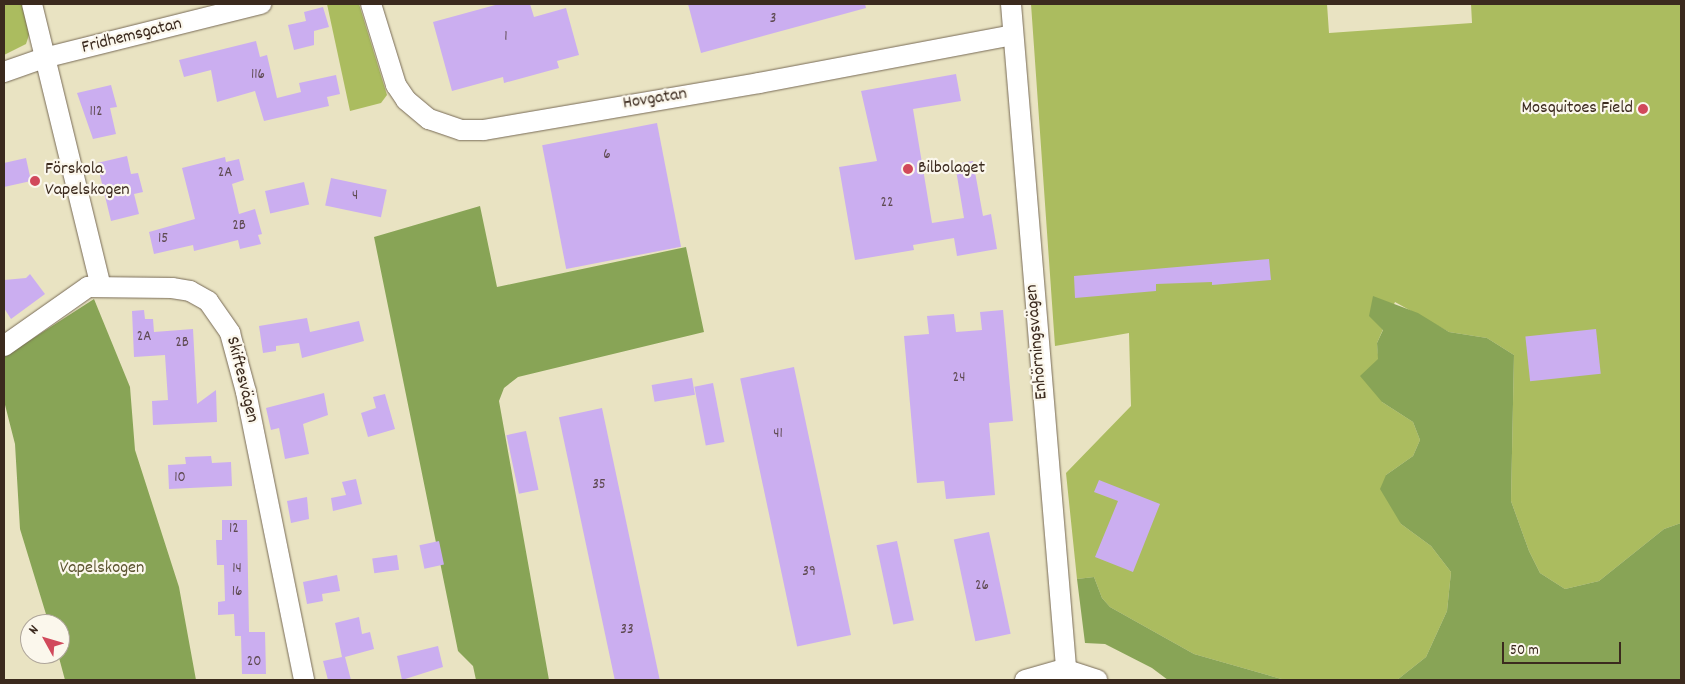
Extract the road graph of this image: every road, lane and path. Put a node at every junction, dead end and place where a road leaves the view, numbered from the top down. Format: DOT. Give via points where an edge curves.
graph roads {
  1 [pos="32,4"];
  2 [pos="261,4"];
  3 [pos="371,4"];
  4 [pos="1011,4"];
  5 [pos="1013,35"];
  6 [pos="44,58"];
  7 [pos="4,72"];
  8 [pos="101,286"];
  9 [pos="4,346"];
  10 [pos="1065,674"];
  11 [pos="304,680"];
  12 [pos="1025,680"];
  13 [pos="1097,680"];
  1 -- 6 [label="street"];
  2 -- 6 [label="street, Fridhemsgatan"];
  3 -- 5 [label="street, Hovgatan" via="396,85 406,100 429,119 461,130 484,130"];
  4 -- 5 [label="street, Enhörningsvägen"];
  5 -- 10 [label="street, Enhörningsvägen"];
  6 -- 7 [label="street, Fridhemsgatan"];
  6 -- 8 [label="street"];
  8 -- 9 [label="street" via="88,287"];
  8 -- 11 [label="street, Skiftesvägen" via="190,291 208,301 230,333 246,392"];
  10 -- 12 [label="street"];
  10 -- 13 [label="street"];
}
